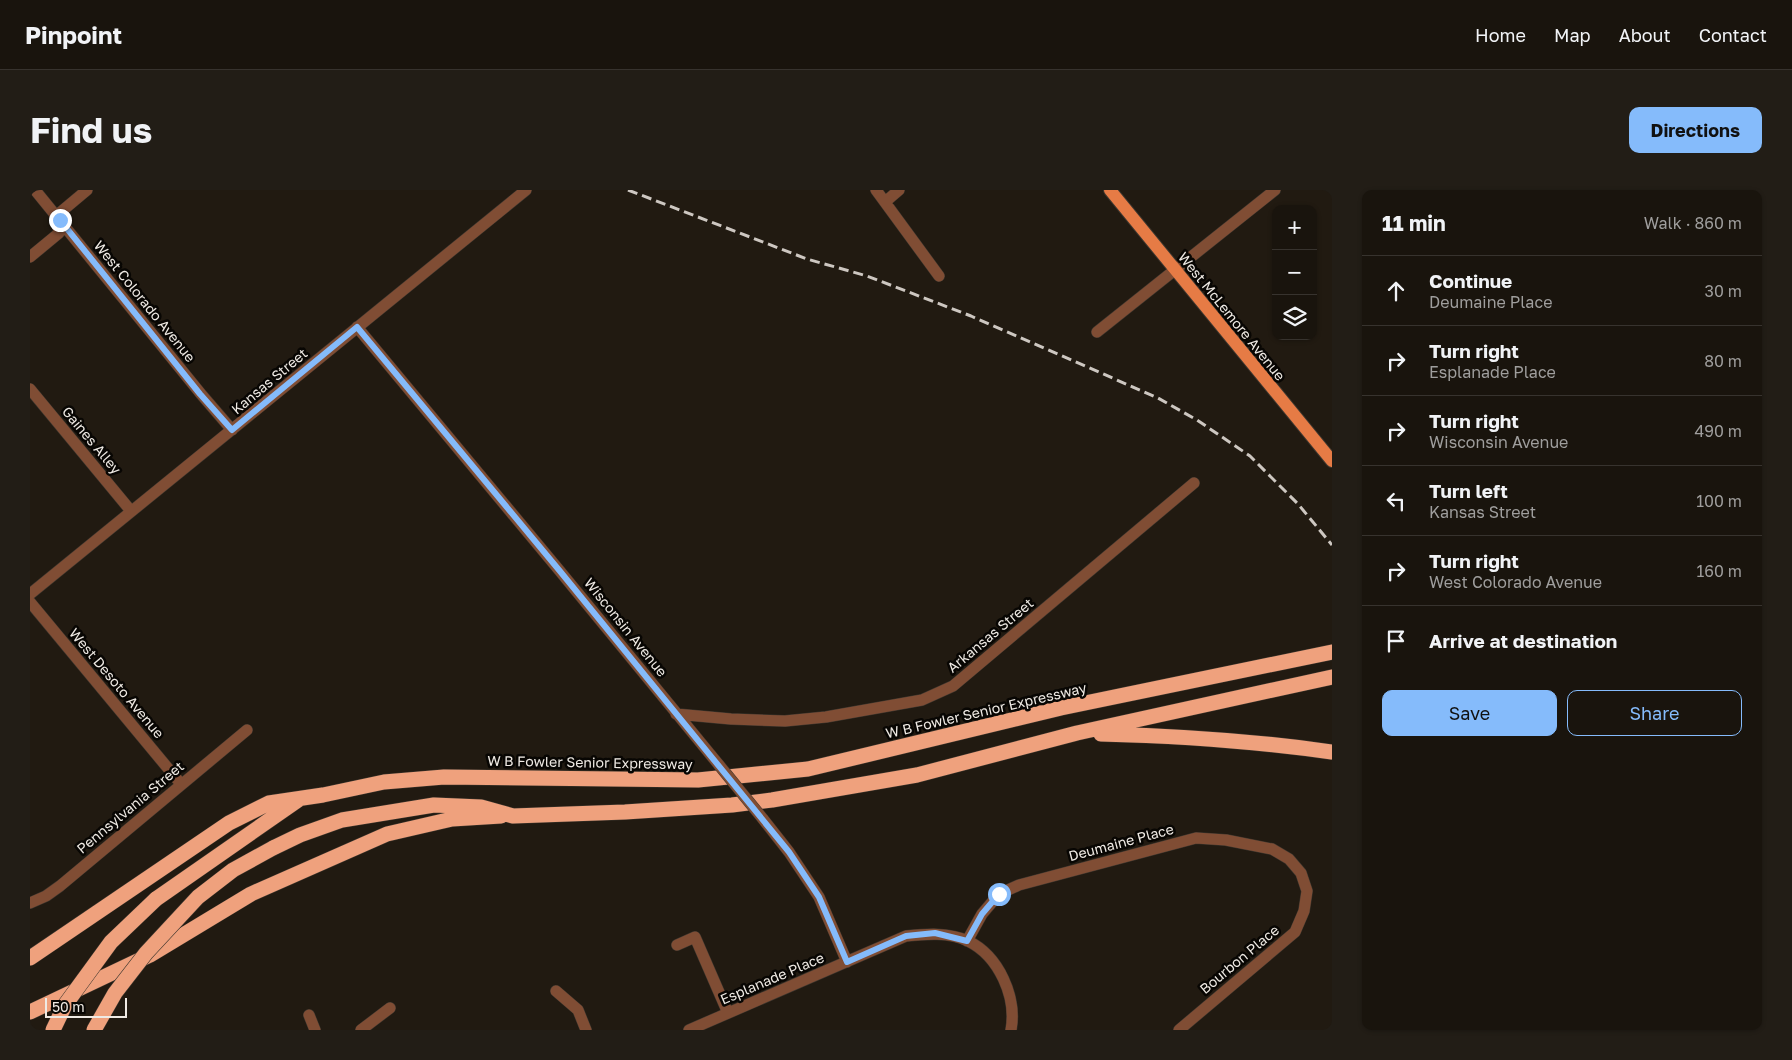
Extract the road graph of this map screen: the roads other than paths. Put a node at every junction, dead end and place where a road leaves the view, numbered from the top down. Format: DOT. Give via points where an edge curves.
graph roads {
  1 [pos="35,190"];
  2 [pos="87,190"];
  3 [pos="526,190"];
  4 [pos="876,190"];
  5 [pos="899,190"];
  6 [pos="1110,190"];
  7 [pos="1275,190"];
  8 [pos="885,202"];
  9 [pos="56,216"];
  10 [pos="30,257"];
  11 [pos="1175,270"];
  12 [pos="939,276"];
  13 [pos="357,327"];
  14 [pos="1097,332"];
  15 [pos="30,389"];
  16 [pos="232,430"];
  17 [pos="1332,461"];
  18 [pos="1194,483"];
  19 [pos="131,511"];
  20 [pos="30,594"];
  21 [pos="30,602"];
  22 [pos="1332,652"];
  23 [pos="1332,677"];
  24 [pos="676,714"];
  25 [pos="247,730"];
  26 [pos="1077,733"];
  27 [pos="1332,752"];
  28 [pos="181,784"];
  29 [pos="302,798"];
  30 [pos="513,816"];
  31 [pos="1301,873"];
  32 [pos="30,903"];
  33 [pos="967,941"];
  34 [pos="677,946"];
  35 [pos="30,958"];
  36 [pos="847,962"];
  37 [pos="556,991"];
  38 [pos="390,1008"];
  39 [pos="30,1012"];
  40 [pos="728,1013"];
  41 [pos="309,1015"];
  42 [pos="53,1030"];
  43 [pos="94,1030"];
  44 [pos="315,1030"];
  45 [pos="361,1030"];
  46 [pos="586,1030"];
  47 [pos="689,1030"];
  48 [pos="1011,1030"];
  49 [pos="1179,1030"];
  1 -- 9 [label="street, West Colorado Avenue"];
  2 -- 9 [label="street"];
  3 -- 13 [label="street, Kansas Street"];
  4 -- 8 [label="street"];
  5 -- 8 [label="street"];
  6 -- 11 [label="main road, West McLemore Avenue"];
  7 -- 11 [label="street"];
  8 -- 12 [label="street"];
  9 -- 10 [label="street" via="58,233"];
  9 -- 16 [label="street, West Colorado Avenue"];
  11 -- 14 [label="street"];
  11 -- 17 [label="main road, West McLemore Avenue"];
  13 -- 16 [label="street, Kansas Street"];
  13 -- 24 [label="street, Wisconsin Avenue"];
  15 -- 19 [label="street, Gaines Alley"];
  16 -- 19 [label="street, Kansas Street"];
  18 -- 24 [label="street, Arkansas Street" via="953,686 922,700 785,721"];
  19 -- 20 [label="street, Kansas Street"];
  21 -- 28 [label="street, West Desoto Avenue"];
  22 -- 29 [label="highway, W B Fowler Senior Expressway" via="1061,708 808,769 698,780 444,777 384,782"];
  23 -- 26 [label="highway"];
  24 -- 36 [label="street, Wisconsin Avenue, bridge" via="789,852 819,897"];
  25 -- 28 [label="street, Pennsylvania Street"];
  26 -- 27 [label="highway" via="1170,736"];
  26 -- 30 [label="highway" via="917,775 772,800 625,812"];
  28 -- 32 [label="street, Pennsylvania Street" via="60,886"];
  29 -- 35 [label="highway" via="268,803 230,823"];
  29 -- 42 [label="highway, W B Fowler Senior Expressway, bridge" via="156,899 112,942 65,1005"];
  30 -- 39 [label="highway" via="452,819 387,834 251,894 150,955"];
  30 -- 43 [label="highway, bridge" via="481,807 434,805 342,820 273,848 233,870 198,897 146,953 115,993"];
  31 -- 33 [label="street, Deumaine Place" via="1289,859 1272,849 1196,838 1019,885 999,894 982,914"];
  31 -- 49 [label="street, Bourbon Place" via="1307,891 1304,911 1295,932"];
  33 -- 36 [label="street, Esplanade Place" via="935,933 906,936"];
  33 -- 48 [label="street, Esplanade Place" via="990,958 1007,987 1014,1016"];
  34 -- 40 [label="street" via="694,938"];
  36 -- 40 [label="street, Esplanade Place"];
  37 -- 46 [label="street" via="578,1010"];
  38 -- 45 [label="street"];
  40 -- 47 [label="street, Esplanade Place"];
  41 -- 44 [label="street"];
}
